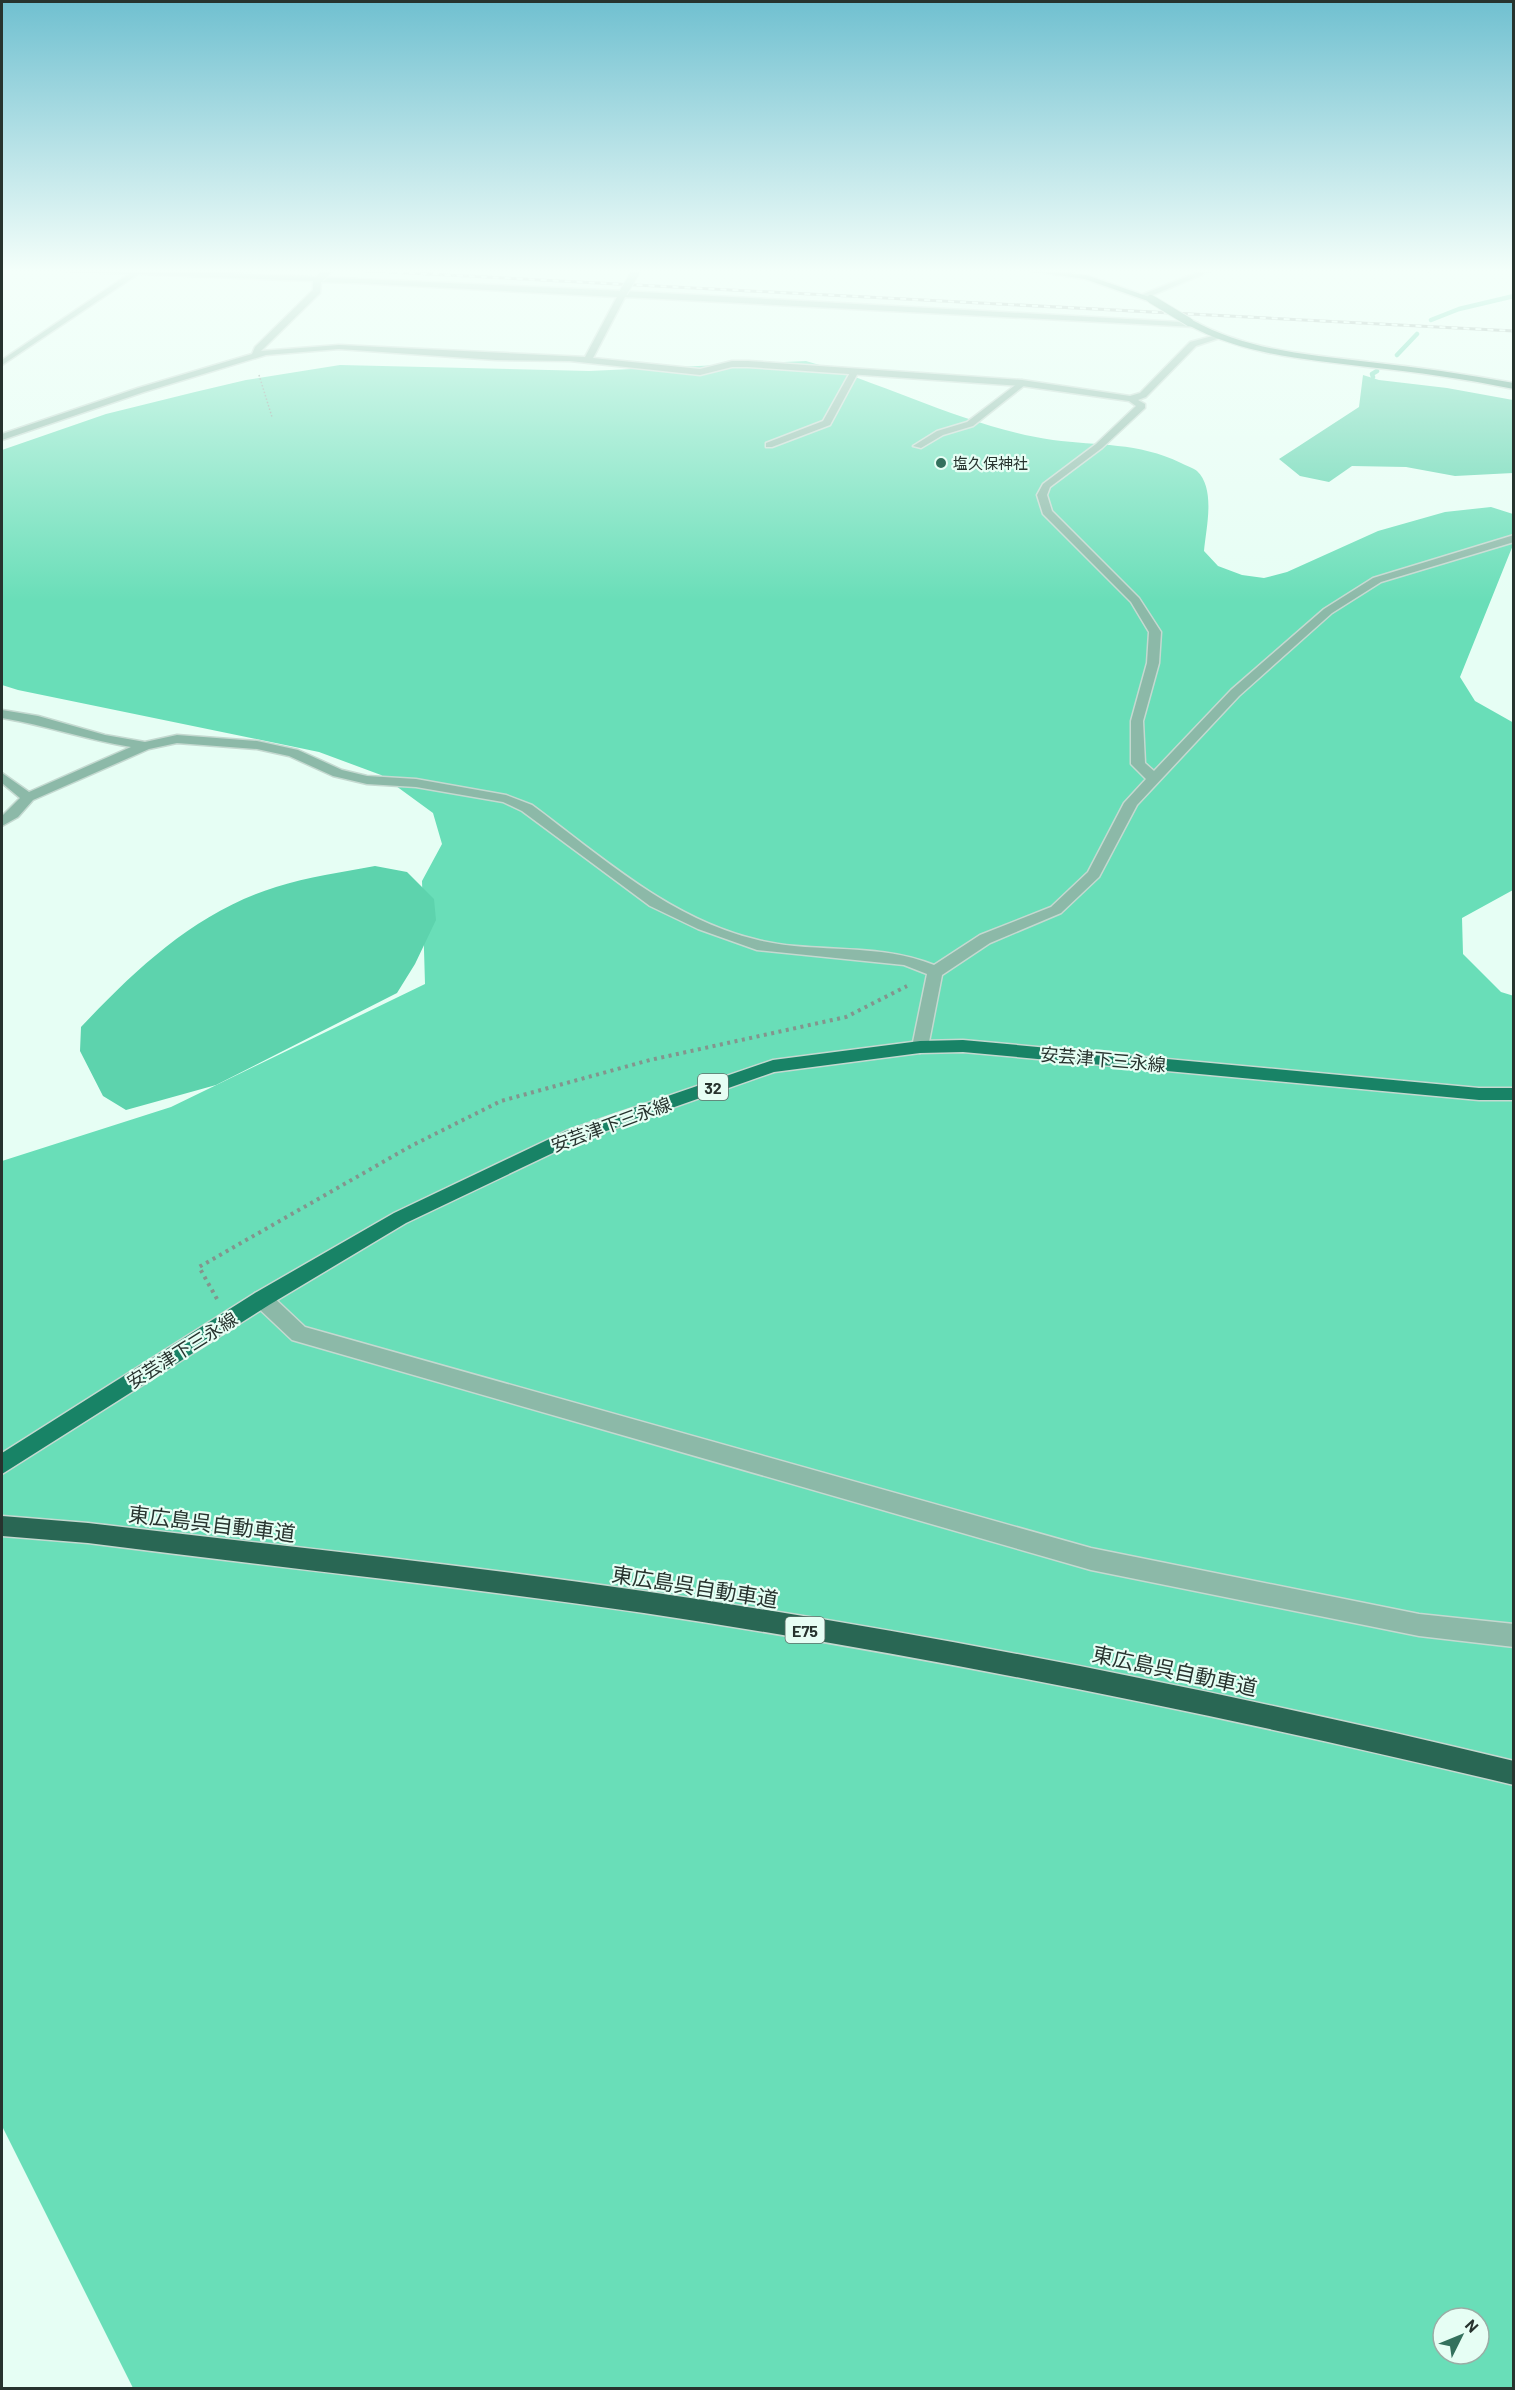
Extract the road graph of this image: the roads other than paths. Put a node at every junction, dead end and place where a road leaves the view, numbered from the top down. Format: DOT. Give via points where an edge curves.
graph roads {
  1 [pos="178,380"];
  2 [pos="850,380"];
  3 [pos="974,380"];
  4 [pos="1158,380"];
  5 [pos="1483,380"];
  6 [pos="1022,383"];
  7 [pos="1514,386"];
  8 [pos="1131,399"];
  9 [pos="2,437"];
  10 [pos="770,445"];
  11 [pos="918,446"];
  12 [pos="1514,538"];
  13 [pos="2,714"];
  14 [pos="145,746"];
  15 [pos="2,777"];
  16 [pos="1154,779"];
  17 [pos="28,797"];
  18 [pos="2,822"];
  19 [pos="935,972"];
  20 [pos="920,1047"];
  21 [pos="1514,1094"];
  22 [pos="262,1299"];
  23 [pos="2,1464"];
  24 [pos="2,1526"];
  25 [pos="1514,1636"];
  26 [pos="1514,1773"];
  1 -- 9 [label="street"];
  2 -- 10 [label="street" via="827,423"];
  3 -- 6 [label="street"];
  4 -- 8 [label="street" via="1143,395"];
  5 -- 7 [label="street"];
  6 -- 8 [label="street"];
  6 -- 11 [label="street" via="970,424 940,433"];
  8 -- 16 [label="street" via="1142,406 1099,446 1046,486 1042,495 1047,512 1135,600 1155,632 1153,663 1137,721 1138,764"];
  12 -- 16 [label="street" via="1377,580 1328,611 1235,693"];
  13 -- 14 [label="street"];
  14 -- 17 [label="street"];
  14 -- 19 [label="street" via="177,739 257,745 293,753 367,780 416,783 506,799 527,808 655,903 702,926 757,945 907,960"];
  15 -- 17 [label="street"];
  16 -- 19 [label="street" via="1131,803 1094,874 1056,910 985,939"];
  17 -- 18 [label="street"];
  19 -- 20 [label="street"];
  20 -- 21 [label="main road, 安芸津下三永線 / 32" via="963,1046 1479,1094"];
  20 -- 22 [label="main road, 安芸津下三永線 / 32" via="773,1066 572,1136 399,1218"];
  22 -- 23 [label="main road, 安芸津下三永線 / 32"];
  22 -- 25 [label="street" via="299,1334 1092,1559 1419,1625"];
  24 -- 26 [label="highway, 東広島呉自動車道 / E75" via="88,1533 667,1606 1055,1672 1296,1721"];
}
